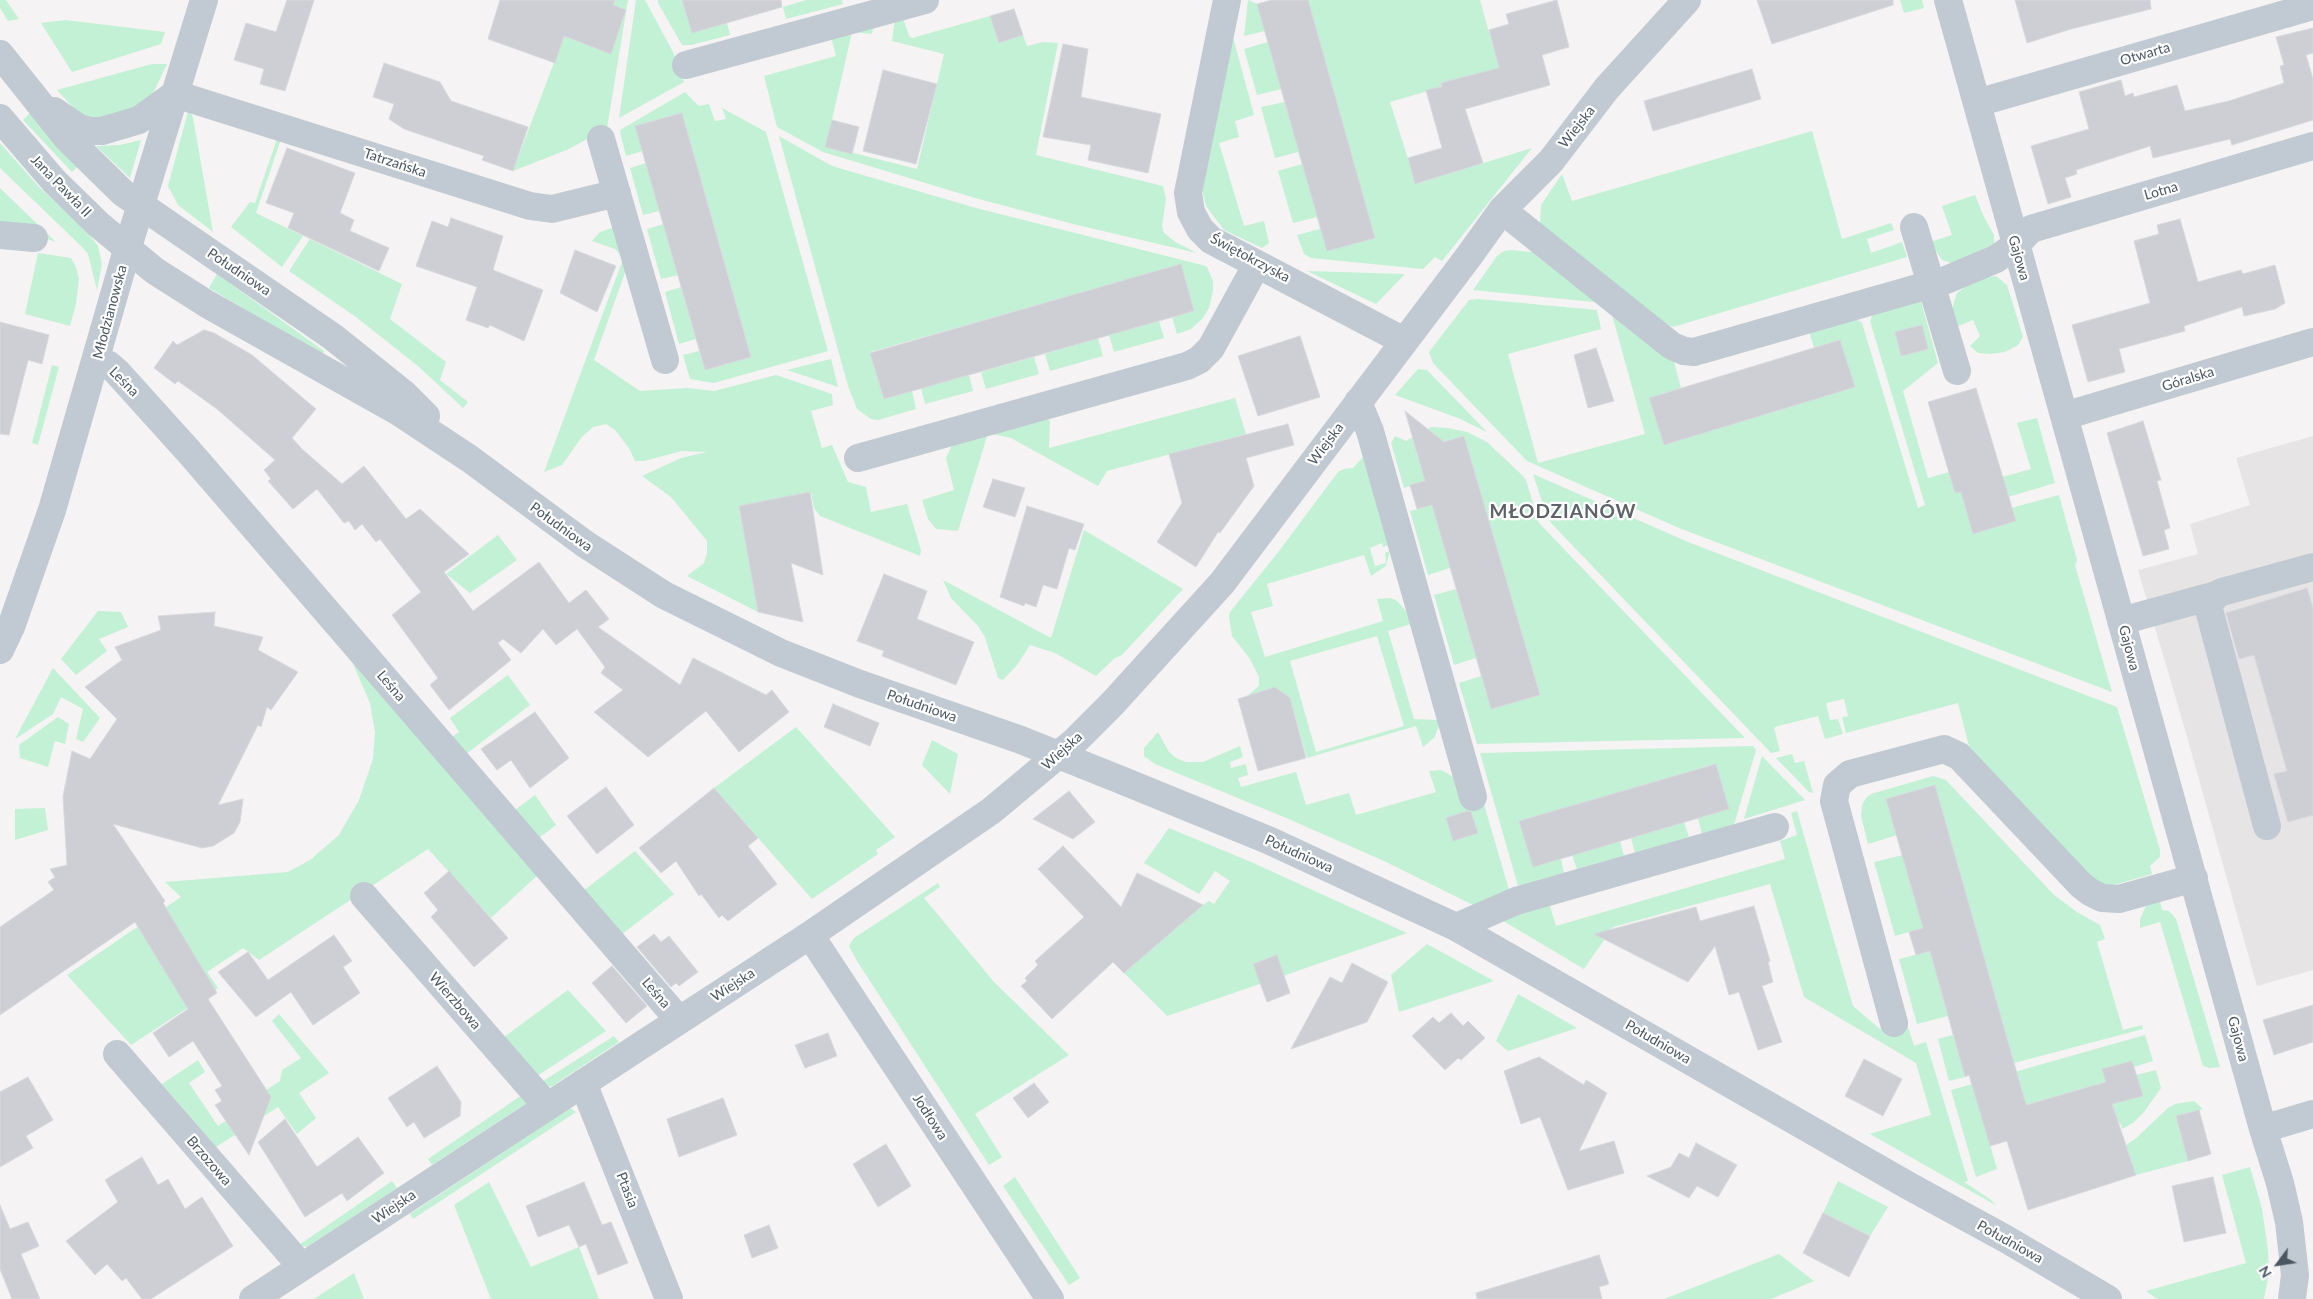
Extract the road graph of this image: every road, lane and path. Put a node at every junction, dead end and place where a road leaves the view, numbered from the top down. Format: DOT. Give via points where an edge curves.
graph roads {
  1 [pos="204,0"];
  2 [pos="925,0"];
  3 [pos="1227,0"];
  4 [pos="1688,0"];
  5 [pos="1948,0"];
  6 [pos="2313,6"];
  7 [pos="0,54"];
  8 [pos="686,65"];
  9 [pos="175,94"];
  10 [pos="32,96"];
  11 [pos="1977,103"];
  12 [pos="0,118"];
  13 [pos="602,139"];
  14 [pos="2313,146"];
  15 [pos="617,194"];
  16 [pos="140,206"];
  17 [pos="1502,210"];
  18 [pos="1914,227"];
  19 [pos="0,235"];
  20 [pos="34,238"];
  21 [pos="2016,245"];
  22 [pos="127,250"];
  23 [pos="1257,264"];
  24 [pos="1931,284"];
  25 [pos="1404,341"];
  26 [pos="2313,342"];
  27 [pos="97,360"];
  28 [pos="665,360"];
  29 [pos="1957,371"];
  30 [pos="1358,402"];
  31 [pos="2064,416"];
  32 [pos="858,458"];
  33 [pos="470,459"];
  34 [pos="2313,567"];
  35 [pos="2216,595"];
  36 [pos="2121,621"];
  37 [pos="0,650"];
  38 [pos="1059,754"];
  39 [pos="1473,797"];
  40 [pos="2267,826"];
  41 [pos="1775,827"];
  42 [pos="2194,878"];
  43 [pos="364,896"];
  44 [pos="1456,927"];
  45 [pos="810,935"];
  46 [pos="679,1020"];
  47 [pos="1894,1023"];
  48 [pos="117,1054"];
  49 [pos="583,1083"];
  50 [pos="547,1106"];
  51 [pos="2313,1114"];
  52 [pos="2263,1129"];
  53 [pos="302,1267"];
  54 [pos="253,1299"];
  55 [pos="669,1299"];
  56 [pos="1050,1299"];
  57 [pos="2108,1299"];
  58 [pos="2292,1299"];
  1 -- 9 [label="street, Młodzianowska"];
  2 -- 8 [label="street"];
  3 -- 23 [label="street, Świętokrzyska" via="1188,193 1191,212 1211,240"];
  4 -- 17 [label="street, Wiejska" via="1607,88 1551,161"];
  5 -- 11 [label="street, Gajowa"];
  6 -- 11 [label="street, Otwarta"];
  7 -- 10 [label="street"];
  9 -- 10 [label="street" via="139,120 117,128 90,131 68,121"];
  9 -- 15 [label="street, Tatrzańska" via="530,206 560,208"];
  9 -- 16 [label="street, Młodzianowska"];
  10 -- 16 [label="street" via="87,159"];
  11 -- 21 [label="street, Gajowa"];
  12 -- 22 [label="street, Jana Pawła II" via="54,180"];
  13 -- 15 [label="street"];
  14 -- 21 [label="street, Lotna" via="2031,230"];
  15 -- 28 [label="street"];
  16 -- 22 [label="street, Młodzianowska"];
  16 -- 33 [label="street, Południowa" via="333,336 404,394"];
  17 -- 24 [label="street, Lotna" via="1672,346 1684,351 1704,350"];
  17 -- 25 [label="street, Wiejska"];
  18 -- 24 [label="street"];
  19 -- 20 [label="street"];
  21 -- 24 [label="street, Lotna" via="1996,259"];
  21 -- 31 [label="street, Gajowa"];
  22 -- 27 [label="street, Młodzianowska"];
  22 -- 33 [label="street, Południowa" via="207,304 399,412"];
  23 -- 25 [label="street, Świętokrzyska"];
  23 -- 32 [label="street" via="1211,348 1187,366"];
  24 -- 29 [label="street"];
  25 -- 30 [label="street, Wiejska"];
  26 -- 31 [label="street, Góralska"];
  27 -- 37 [label="street, Młodzianowska" via="52,510"];
  27 -- 46 [label="street, Leśna" via="117,372 191,454"];
  30 -- 38 [label="street, Wiejska" via="1222,583 1112,704"];
  30 -- 39 [label="street" via="1370,431"];
  31 -- 36 [label="street, Gajowa"];
  33 -- 38 [label="street, Południowa" via="610,561 697,613 781,653 860,684"];
  34 -- 35 [label="street"];
  35 -- 36 [label="street"];
  35 -- 40 [label="street" via="2208,611"];
  36 -- 42 [label="street, Gajowa"];
  38 -- 44 [label="street, Południowa" via="1268,840"];
  38 -- 45 [label="street, Wiejska" via="991,811"];
  41 -- 44 [label="street" via="1516,901"];
  42 -- 47 [label="street" via="2119,899 2102,898 2090,892 1959,756 1944,749 1850,774 1837,785 1834,801"];
  42 -- 52 [label="street, Gajowa"];
  43 -- 50 [label="street, Wierzbowa"];
  44 -- 57 [label="street, Południowa"];
  45 -- 46 [label="street, Wiejska"];
  45 -- 56 [label="street, Jodłowa"];
  46 -- 49 [label="street, Wiejska"];
  48 -- 53 [label="street, Brzozowa"];
  49 -- 50 [label="street, Wiejska"];
  49 -- 55 [label="street, Ptasia"];
  50 -- 53 [label="street, Wiejska"];
  51 -- 52 [label="street"];
  52 -- 58 [label="street, Gajowa" via="2289,1222 2295,1276"];
  53 -- 54 [label="street, Wiejska"];
}
